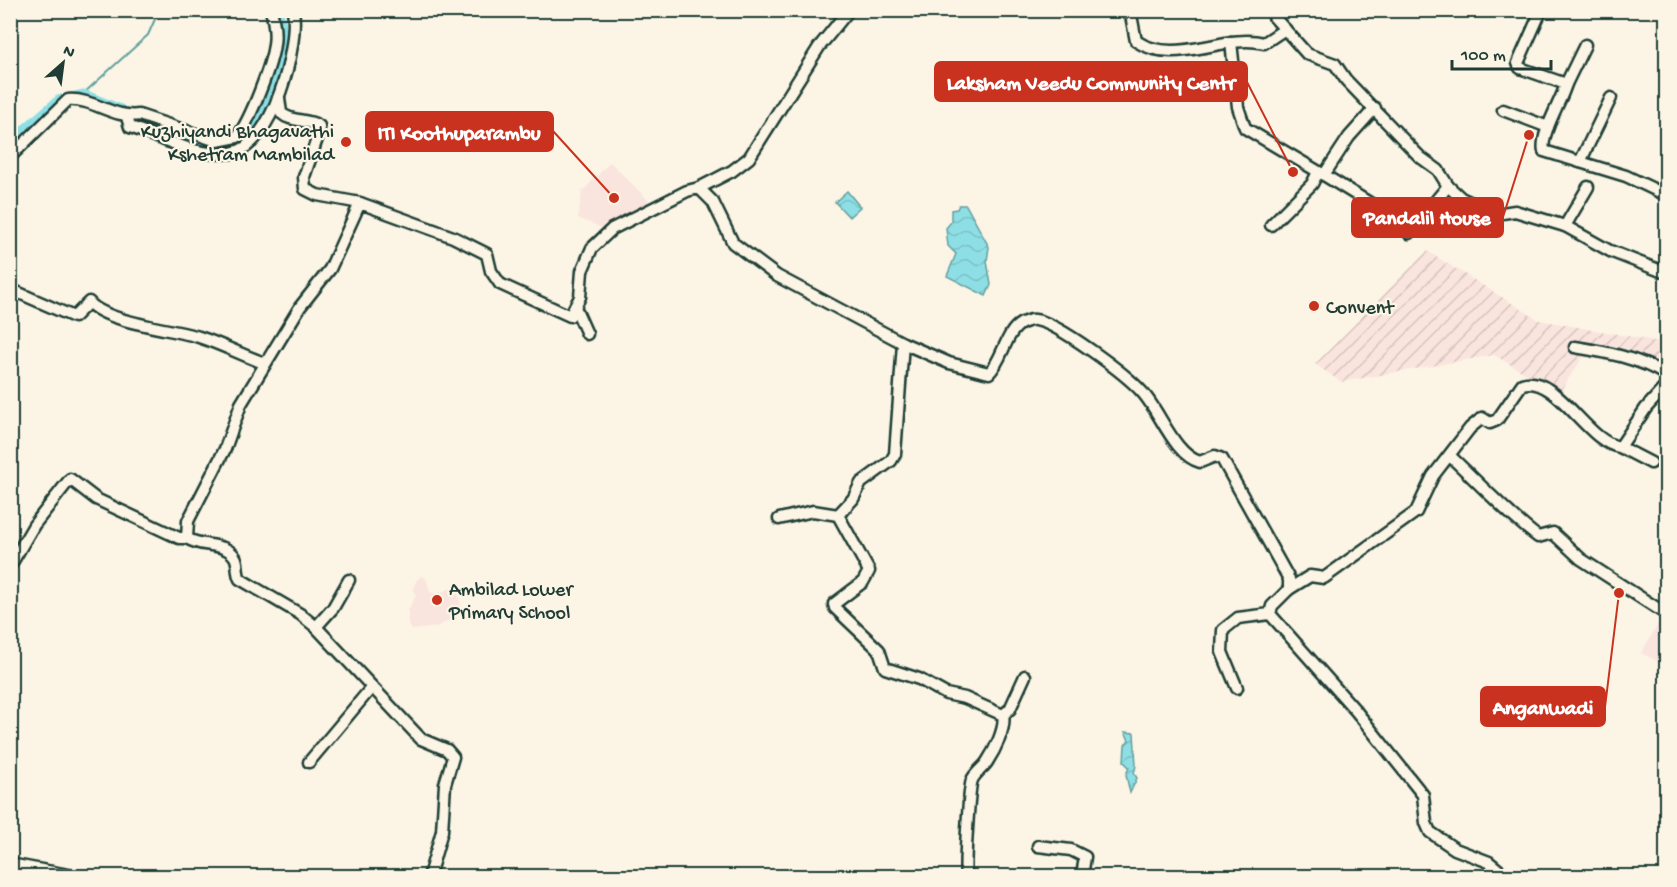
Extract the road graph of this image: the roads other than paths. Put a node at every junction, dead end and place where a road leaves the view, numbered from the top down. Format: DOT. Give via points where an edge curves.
graph roads {
  1 [pos="272,10"];
  2 [pos="293,10"];
  3 [pos="849,10"];
  4 [pos="1130,10"];
  5 [pos="1272,10"];
  6 [pos="1540,11"];
  7 [pos="1285,29"];
  8 [pos="1231,42"];
  9 [pos="1585,45"];
  10 [pos="1566,84"];
  11 [pos="279,98"];
  12 [pos="1611,98"];
  13 [pos="1375,108"];
  14 [pos="1503,110"];
  15 [pos="127,117"];
  16 [pos="1548,128"];
  17 [pos="10,156"];
  18 [pos="1580,162"];
  19 [pos="1321,173"];
  20 [pos="1448,186"];
  21 [pos="1588,187"];
  22 [pos="699,188"];
  23 [pos="1666,195"];
  24 [pos="360,203"];
  25 [pos="1271,225"];
  26 [pos="1565,226"];
  27 [pos="1666,273"];
  28 [pos="10,289"];
  29 [pos="574,307"];
  30 [pos="587,334"];
  31 [pos="903,343"];
  32 [pos="1575,346"];
  33 [pos="264,363"];
  34 [pos="1666,375"];
  35 [pos="1666,386"];
  36 [pos="1620,447"];
  37 [pos="1450,456"];
  38 [pos="1652,463"];
  39 [pos="838,515"];
  40 [pos="779,519"];
  41 [pos="187,538"];
  42 [pos="10,566"];
  43 [pos="349,580"];
  44 [pos="1289,589"];
  45 [pos="1270,614"];
  46 [pos="1666,614"];
  47 [pos="316,627"];
  48 [pos="1025,676"];
  49 [pos="372,687"];
  50 [pos="1236,688"];
  51 [pos="1003,715"];
  52 [pos="309,762"];
  53 [pos="1038,846"];
  54 [pos="10,864"];
  55 [pos="74,876"];
  56 [pos="429,876"];
  57 [pos="966,876"];
  58 [pos="1082,876"];
  59 [pos="1506,876"];
  1 -- 15 [label="street" via="274,47 256,100 237,137 217,141 139,115"];
  2 -- 11 [label="street" via="292,51"];
  3 -- 22 [label="street" via="819,47 749,158"];
  4 -- 8 [label="street" via="1136,41 1143,46 1182,51"];
  5 -- 7 [label="street"];
  6 -- 10 [label="street" via="1518,63 1520,68"];
  7 -- 8 [label="street" via="1263,43 1248,39"];
  7 -- 13 [label="street" via="1307,54 1335,64"];
  8 -- 19 [label="street" via="1238,107 1245,128"];
  9 -- 10 [label="street"];
  10 -- 16 [label="street"];
  11 -- 15 [label="street" via="254,141 233,153 209,153 153,135 130,127"];
  11 -- 24 [label="street" via="281,113 288,119 319,126 304,177 305,189"];
  12 -- 18 [label="street"];
  13 -- 19 [label="street"];
  13 -- 20 [label="street" via="1443,175"];
  14 -- 16 [label="street"];
  15 -- 17 [label="street" via="81,99 68,100"];
  16 -- 18 [label="street" via="1544,151"];
  18 -- 23 [label="street" via="1626,176"];
  19 -- 20 [label="street" via="1409,233"];
  19 -- 25 [label="street"];
  20 -- 26 [label="street" via="1461,198 1496,214 1515,211"];
  21 -- 26 [label="street"];
  22 -- 29 [label="street" via="612,229 598,242 582,271 580,297"];
  22 -- 31 [label="street" via="713,202 733,243 777,276"];
  24 -- 29 [label="street" via="453,237 487,254 491,271 500,284 570,316"];
  24 -- 33 [label="street" via="330,269"];
  26 -- 27 [label="street" via="1610,251"];
  28 -- 33 [label="street" via="74,317 89,302 94,308 127,321 198,337"];
  29 -- 30 [label="street"];
  31 -- 39 [label="street" via="895,454 861,483"];
  31 -- 44 [label="street" via="949,363 989,373 1013,332 1020,324 1034,319 1109,362 1143,393 1185,455 1200,462 1215,456 1222,459 1288,579"];
  32 -- 34 [label="street" via="1612,354"];
  33 -- 41 [label="street" via="188,521"];
  35 -- 36 [label="street"];
  36 -- 37 [label="street" via="1599,440 1560,398 1527,382 1517,388 1497,420 1478,420"];
  36 -- 38 [label="street"];
  37 -- 44 [label="street" via="1433,476 1421,505 1412,515 1324,578 1310,576"];
  37 -- 46 [label="street" via="1508,514 1538,537 1553,533 1581,559"];
  39 -- 40 [label="street" via="813,511"];
  39 -- 51 [label="street" via="869,571 863,582 834,604 835,608 879,650 885,668"];
  41 -- 42 [label="street" via="179,538 96,499 70,479 34,525"];
  41 -- 47 [label="street" via="194,544 230,552 236,558 240,579"];
  43 -- 47 [label="street"];
  44 -- 45 [label="street" via="1272,606"];
  45 -- 50 [label="street" via="1238,618 1223,630 1222,652"];
  45 -- 59 [label="street" via="1356,711 1423,795 1430,832 1455,849 1489,862"];
  47 -- 49 [label="street"];
  48 -- 51 [label="street" via="1010,709"];
  49 -- 52 [label="street"];
  49 -- 56 [label="street" via="421,738 453,757 445,784 442,831"];
  51 -- 57 [label="street" via="995,747 972,779"];
  53 -- 58 [label="street" via="1071,850 1084,857"];
  54 -- 55 [label="street"];
}
